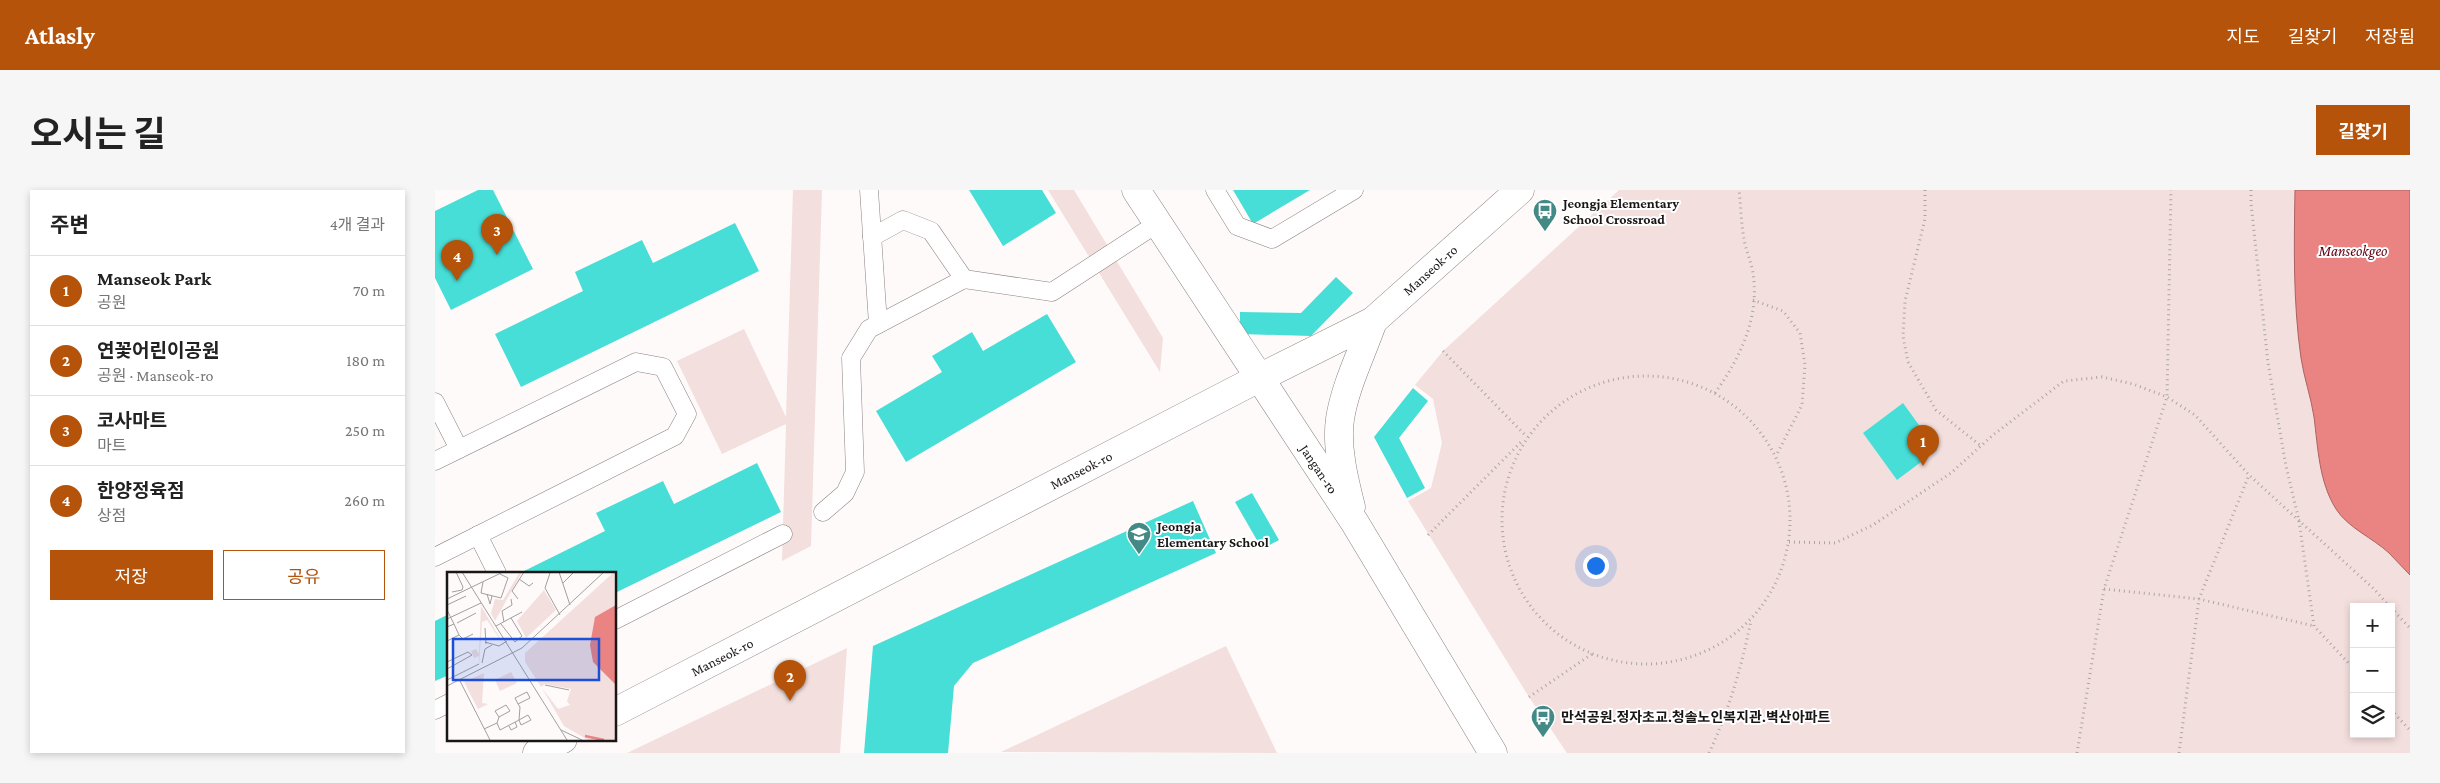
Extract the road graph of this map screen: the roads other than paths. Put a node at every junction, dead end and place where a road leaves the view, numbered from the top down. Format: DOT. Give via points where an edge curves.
graph roads {
  1 [pos="869,190"];
  2 [pos="1136,190"];
  3 [pos="1215,190"];
  4 [pos="1354,190"];
  5 [pos="1520,190"];
  6 [pos="1159,223"];
  7 [pos="872,237"];
  8 [pos="964,278"];
  9 [pos="1373,321"];
  10 [pos="878,324"];
  11 [pos="1259,378"];
  12 [pos="435,402"];
  13 [pos="459,449"];
  14 [pos="435,461"];
  15 [pos="823,512"];
  16 [pos="1355,522"];
  17 [pos="783,534"];
  18 [pos="477,535"];
  19 [pos="435,557"];
  20 [pos="496,572"];
  21 [pos="616,619"];
  22 [pos="447,704"];
  23 [pos="435,710"];
  24 [pos="616,711"];
  25 [pos="561,740"];
  26 [pos="537,753"];
  27 [pos="1493,753"];
  1 -- 7 [label="lane"];
  2 -- 6 [label="main road, Jangan-ro"];
  3 -- 4 [label="lane" via="1237,226 1272,239"];
  5 -- 9 [label="main road, Manseok-ro"];
  6 -- 8 [label="lane" via="1052,292"];
  6 -- 11 [label="main road, Jangan-ro"];
  7 -- 8 [label="lane" via="903,220 931,231"];
  7 -- 10 [label="lane"];
  8 -- 10 [label="lane"];
  9 -- 11 [label="main road, Manseok-ro"];
  9 -- 16 [label="main road" via="1339,421 1345,484"];
  10 -- 15 [label="lane" via="869,329 851,358 855,472 845,492"];
  11 -- 16 [label="main road, Jangan-ro"];
  11 -- 24 [label="main road, Manseok-ro"];
  12 -- 13 [label="lane"];
  13 -- 14 [label="lane"];
  13 -- 18 [label="lane" via="636,362 663,368 687,414 675,436"];
  16 -- 27 [label="main road, Jangan-ro"];
  17 -- 21 [label="lane"];
  18 -- 19 [label="lane"];
  18 -- 20 [label="lane"];
  22 -- 23 [label="lane"];
  25 -- 26 [label="main road"];
}
